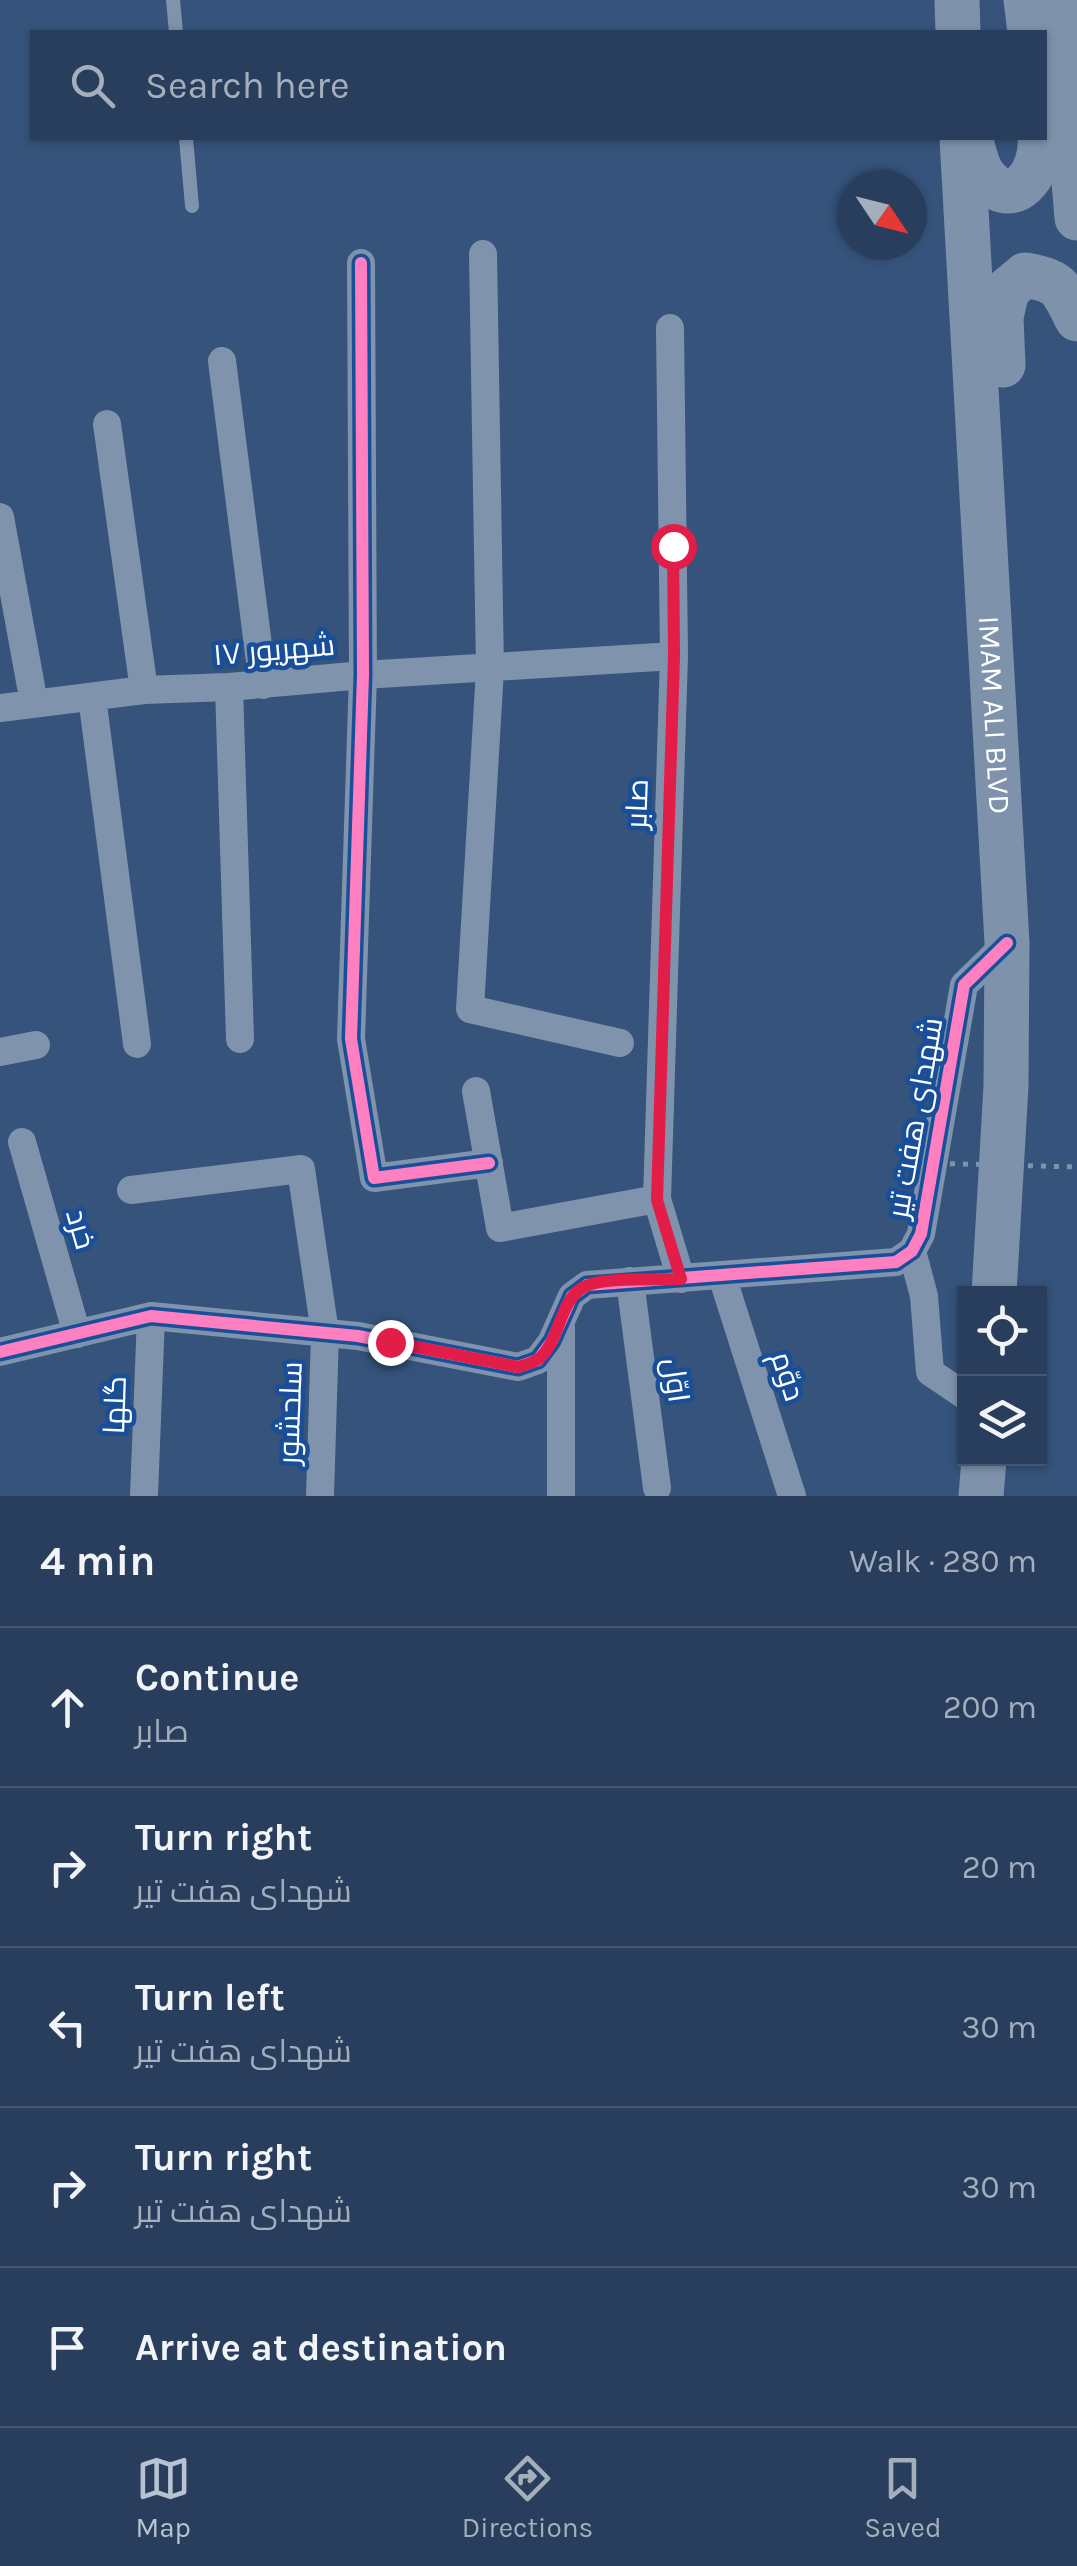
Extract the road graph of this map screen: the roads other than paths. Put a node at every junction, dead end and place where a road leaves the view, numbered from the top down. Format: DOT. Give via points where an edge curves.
graph roads {
  1 [pos="173,0"];
  2 [pos="956,0"];
  3 [pos="1026,0"];
  4 [pos="1059,0"];
  5 [pos="176,30"];
  6 [pos="958,30"];
  7 [pos="1030,30"];
  8 [pos="186,140"];
  9 [pos="966,140"];
  10 [pos="967,140"];
  11 [pos="1040,140"];
  12 [pos="192,206"];
  13 [pos="1077,218"];
  14 [pos="483,254"];
  15 [pos="361,264"];
  16 [pos="1077,318"];
  17 [pos="670,328"];
  18 [pos="222,361"];
  19 [pos="107,424"];
  20 [pos="0,517"];
  21 [pos="674,656"];
  22 [pos="490,669"];
  23 [pos="363,675"];
  24 [pos="263,685"];
  25 [pos="228,688"];
  26 [pos="144,690"];
  27 [pos="92,697"];
  28 [pos="34,703"];
  29 [pos="0,708"];
  30 [pos="997,735"];
  31 [pos="1007,943"];
  32 [pos="240,1039"];
  33 [pos="620,1043"];
  34 [pos="137,1044"];
  35 [pos="36,1045"];
  36 [pos="0,1052"];
  37 [pos="476,1091"];
  38 [pos="22,1142"];
  39 [pos="489,1163"];
  40 [pos="131,1190"];
  41 [pos="657,1200"];
  42 [pos="912,1250"];
  43 [pos="722,1276"];
  44 [pos="681,1279"];
  45 [pos="630,1281"];
  46 [pos="994,1286"];
  47 [pos="151,1316"];
  48 [pos="561,1321"];
  49 [pos="325,1333"];
  50 [pos="78,1334"];
  51 [pos="0,1352"];
  52 [pos="957,1390"];
  53 [pos="983,1466"];
  54 [pos="657,1488"];
  55 [pos="144,1496"];
  56 [pos="320,1496"];
  57 [pos="561,1496"];
  58 [pos="792,1496"];
  59 [pos="981,1496"];
  1 -- 5 [label="lane"];
  2 -- 6 [label="highway"];
  3 -- 7 [label="highway"];
  4 -- 13 [label="highway"];
  8 -- 12 [label="lane"];
  9 -- 30 [label="highway, IMAM ALI BLVD"];
  10 -- 11 [label="highway" via="982,174 999,190 1026,184 1036,170"];
  14 -- 22 [label="street"];
  15 -- 23 [label="street"];
  16 -- 30 [label="highway" via="1050,279 1024,276 1007,290 1001,317 1009,624"];
  17 -- 21 [label="street, صابر"];
  18 -- 24 [label="street"];
  19 -- 26 [label="street"];
  20 -- 28 [label="street"];
  21 -- 22 [label="street, ۱۷ شهریور"];
  21 -- 41 [label="street, صابر"];
  22 -- 23 [label="street, ۱۷ شهریور"];
  22 -- 33 [label="street" via="470,1008"];
  23 -- 24 [label="street, ۱۷ شهریور"];
  23 -- 39 [label="street" via="351,1039 374,1178"];
  24 -- 25 [label="street, ۱۷ شهریور"];
  25 -- 26 [label="street, ۱۷ شهریور"];
  25 -- 32 [label="street"];
  26 -- 27 [label="street, ۱۷ شهریور"];
  27 -- 28 [label="street, ۱۷ شهریور"];
  27 -- 34 [label="street"];
  28 -- 29 [label="street, ۱۷ شهریور"];
  30 -- 31 [label="highway, IMAM ALI BLVD"];
  31 -- 42 [label="street, شهدای هفت تیر" via="964,985 922,1234"];
  31 -- 46 [label="highway, IMAM ALI BLVD"];
  35 -- 36 [label="street"];
  37 -- 39 [label="street"];
  38 -- 50 [label="street, خرد"];
  39 -- 41 [label="street" via="500,1228"];
  40 -- 49 [label="street, سلحشور" via="301,1169"];
  41 -- 44 [label="street, صابر"];
  42 -- 43 [label="street, شهدای هفت تیر" via="896,1262"];
  42 -- 52 [label="street" via="924,1296 930,1372"];
  43 -- 44 [label="street, شهدای هفت تیر"];
  43 -- 58 [label="street, دوّم"];
  44 -- 45 [label="street, شهدای هفت تیر"];
  45 -- 48 [label="street, شهدای هفت تیر" via="587,1285 572,1296"];
  45 -- 54 [label="street, اوّل"];
  47 -- 49 [label="street, شهدای هفت تیر"];
  47 -- 50 [label="street, شهدای هفت تیر"];
  47 -- 55 [label="street, گلها"];
  48 -- 49 [label="street, شهدای هفت تیر" via="538,1360 518,1367"];
  48 -- 57 [label="street"];
  49 -- 56 [label="street, سلحشور"];
  50 -- 51 [label="street, شهدای هفت تیر"];
  53 -- 59 [label="highway"];
}
